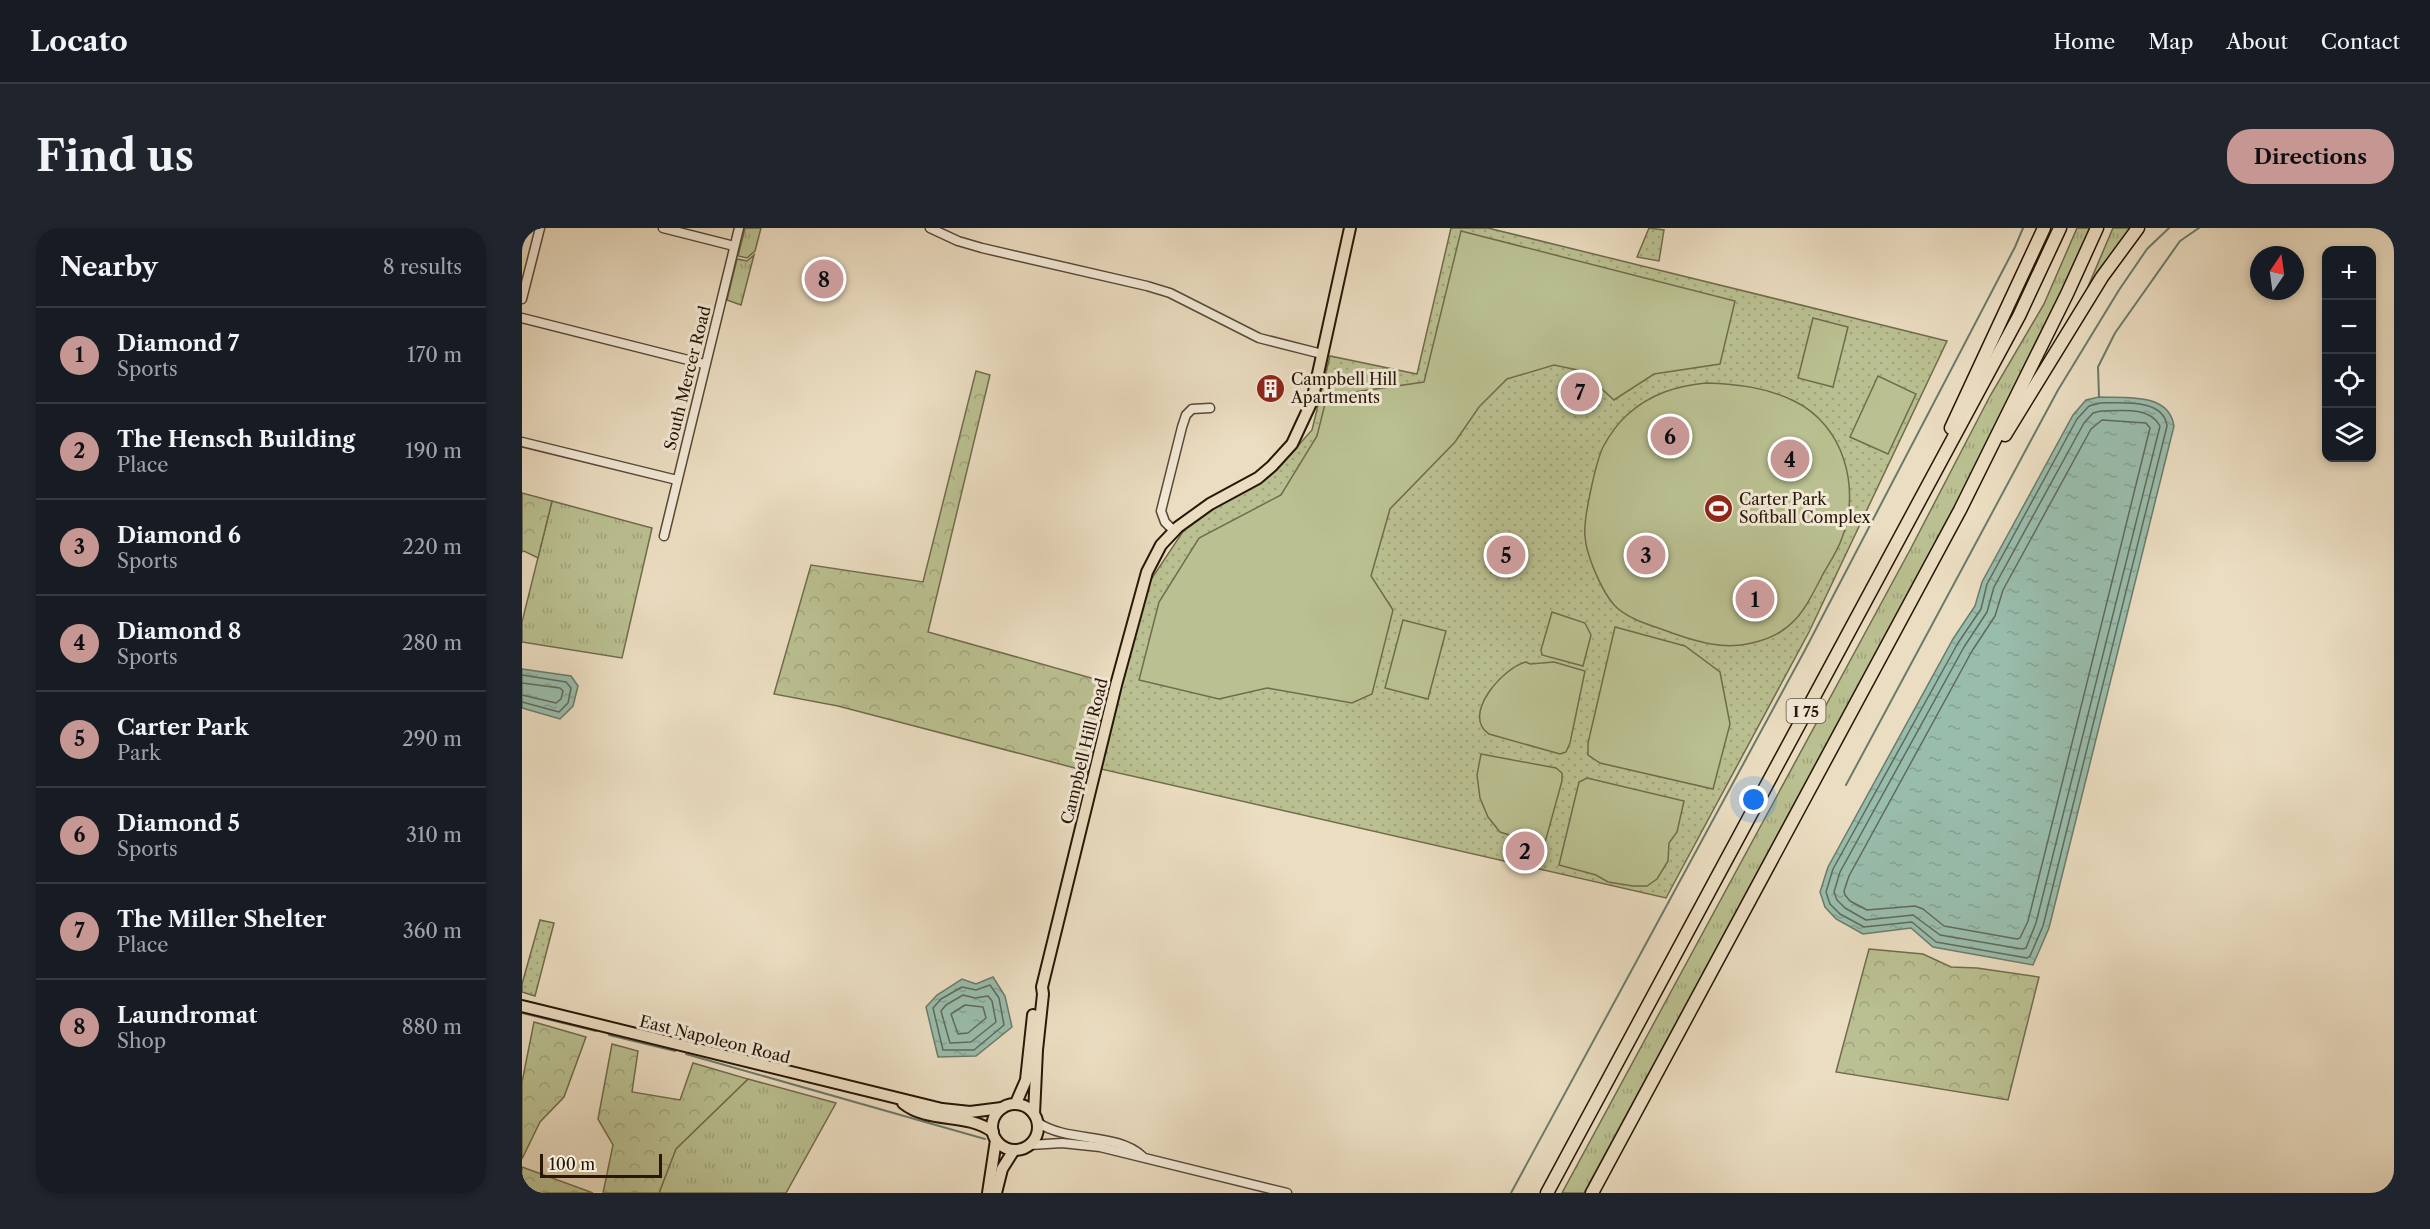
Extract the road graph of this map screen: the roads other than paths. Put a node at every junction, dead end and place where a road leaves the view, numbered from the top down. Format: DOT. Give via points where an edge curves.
graph roads {
  1 [pos="540,228"];
  2 [pos="663,228"];
  3 [pos="739,228"];
  4 [pos="930,228"];
  5 [pos="1350,228"];
  6 [pos="2044,228"];
  7 [pos="2060,228"];
  8 [pos="2097,228"];
  9 [pos="2138,228"];
  10 [pos="734,246"];
  11 [pos="522,299"];
  12 [pos="522,318"];
  13 [pos="1322,354"];
  14 [pos="705,364"];
  15 [pos="1210,408"];
  16 [pos="522,442"];
  17 [pos="677,480"];
  18 [pos="1926,489"];
  19 [pos="1960,510"];
  20 [pos="1174,531"];
  21 [pos="664,536"];
  22 [pos="1042,987"];
  23 [pos="522,1006"];
  24 [pos="901,1100"];
  25 [pos="1016,1103"];
  26 [pos="1002,1108"];
  27 [pos="1036,1118"];
  28 [pos="994,1136"];
  29 [pos="1029,1145"];
  30 [pos="1014,1150"];
  31 [pos="1142,1156"];
  32 [pos="988,1193"];
  33 [pos="996,1193"];
  34 [pos="1287,1193"];
  35 [pos="1547,1193"];
  36 [pos="1592,1193"];
  1 -- 11 [label="street"];
  2 -- 10 [label="street"];
  3 -- 10 [label="street, South Mercer Road"];
  4 -- 13 [label="street" via="982,248 1155,288 1258,338"];
  5 -- 13 [label="main road, Campbell Hill Road"];
  6 -- 18 [label="highway" via="1960,406"];
  7 -- 18 [label="highway, I 75" via="2019,316"];
  8 -- 19 [label="highway, I 75"];
  9 -- 19 [label="highway" via="2072,323"];
  10 -- 14 [label="street, South Mercer Road"];
  12 -- 14 [label="street"];
  13 -- 20 [label="main road, Campbell Hill Road" via="1312,401 1284,453 1258,478 1195,513"];
  14 -- 17 [label="street, South Mercer Road"];
  15 -- 20 [label="street" via="1192,409 1182,427 1161,511"];
  16 -- 17 [label="street"];
  17 -- 21 [label="street, South Mercer Road"];
  18 -- 35 [label="highway, I 75"];
  19 -- 36 [label="highway, I 75"];
  20 -- 22 [label="main road, Campbell Hill Road" via="1155,555 1141,589"];
  22 -- 25 [label="main road, Campbell Hill Road" via="1037,992 1026,1080"];
  22 -- 27 [label="main road, Campbell Hill Road"];
  23 -- 24 [label="main road, East Napoleon Road"];
  24 -- 26 [label="main road, East Napoleon Road" via="957,1111"];
  24 -- 28 [label="main road, East Napoleon Road" via="922,1112 974,1122"];
  25 -- 26 [label="main road"];
  25 -- 27 [label="main road" via="1026,1106"];
  26 -- 28 [label="main road" via="994,1119"];
  27 -- 29 [label="main road" via="1037,1132"];
  27 -- 31 [label="street" via="1056,1132 1109,1142"];
  28 -- 30 [label="main road" via="1003,1147"];
  28 -- 32 [label="main road"];
  29 -- 30 [label="main road"];
  29 -- 31 [label="street" via="1084,1145"];
  30 -- 33 [label="main road" via="1002,1169"];
  31 -- 34 [label="street"];
}
